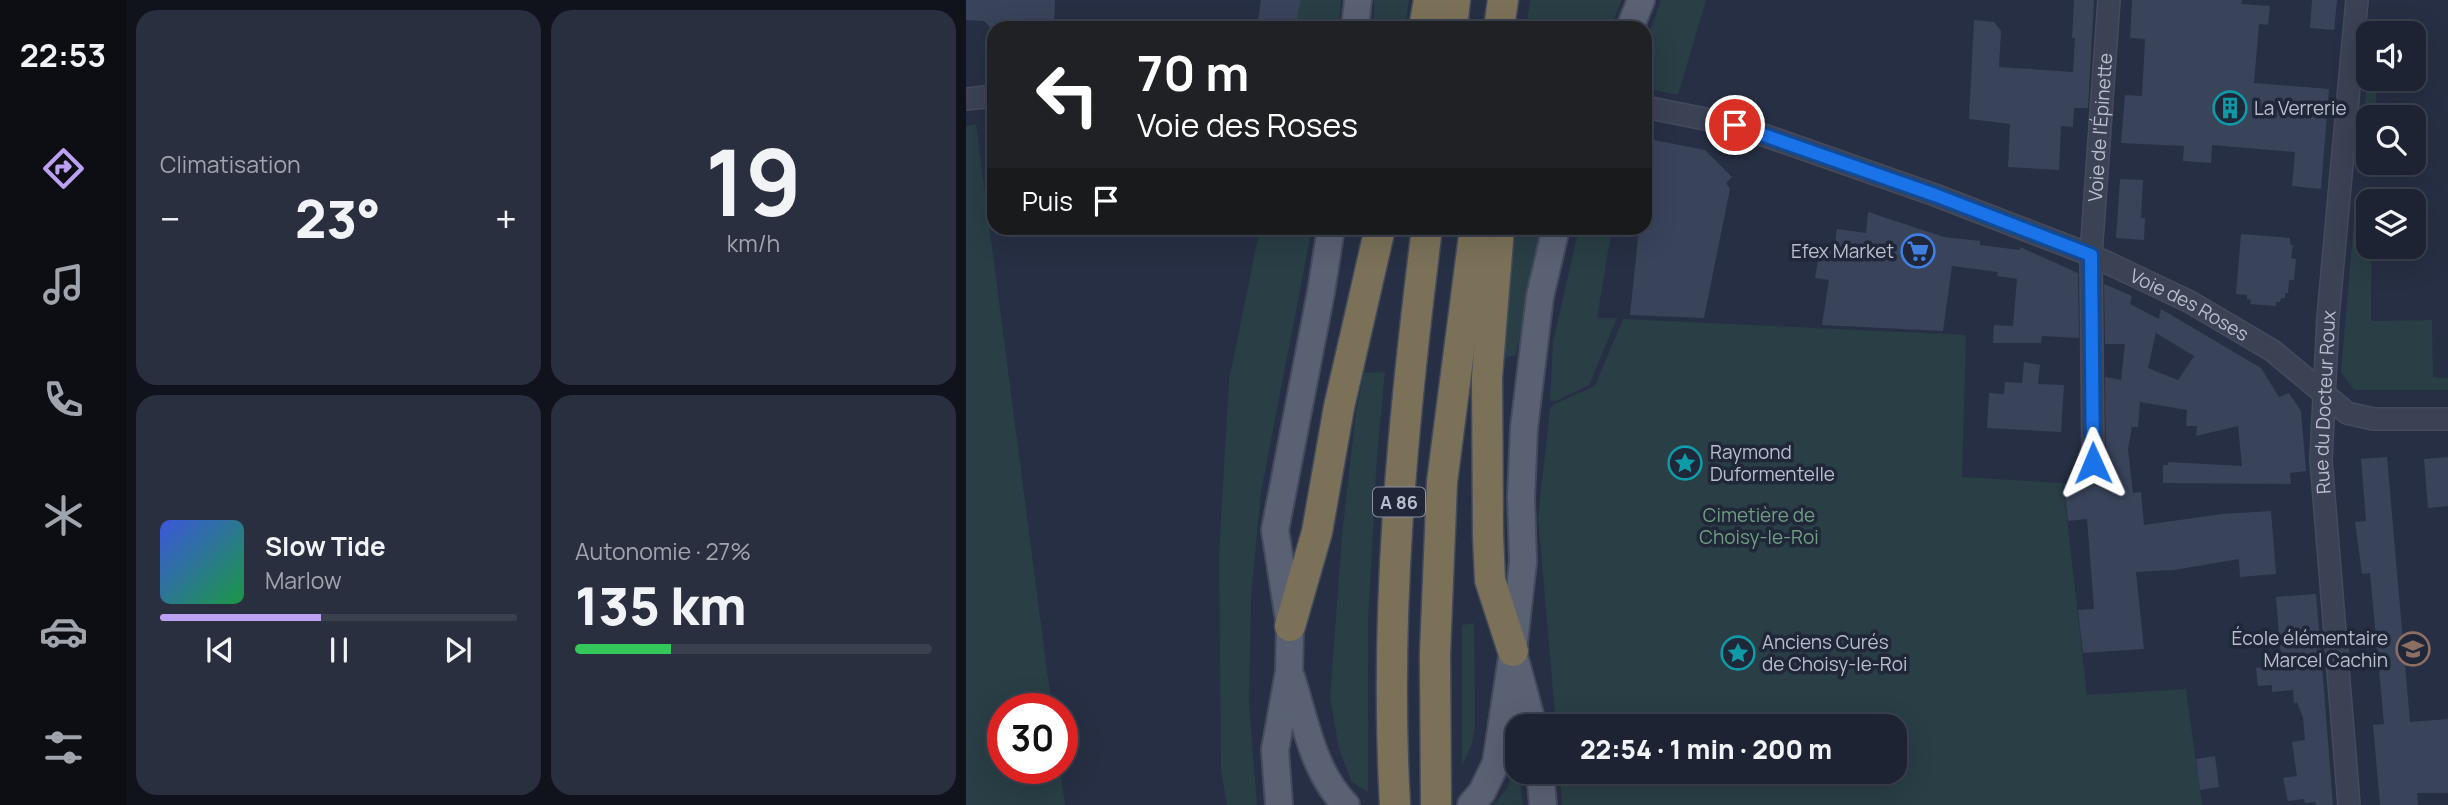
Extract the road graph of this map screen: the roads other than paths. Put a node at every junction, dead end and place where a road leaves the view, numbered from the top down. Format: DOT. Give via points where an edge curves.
graph roads {
  1 [pos="1357,0"];
  2 [pos="1429,0"];
  3 [pos="1455,0"];
  4 [pos="1503,0"];
  5 [pos="1641,0"];
  6 [pos="2109,0"];
  7 [pos="2357,0"];
  8 [pos="1356,21"];
  9 [pos="1425,21"];
  10 [pos="1452,21"];
  11 [pos="1500,21"];
  12 [pos="1633,21"];
  13 [pos="987,97"];
  14 [pos="966,99"];
  15 [pos="1652,108"];
  16 [pos="1330,235"];
  17 [pos="1378,235"];
  18 [pos="1426,235"];
  19 [pos="1474,235"];
  20 [pos="1498,235"];
  21 [pos="1554,235"];
  22 [pos="2091,255"];
  23 [pos="2324,393"];
  24 [pos="2448,419"];
  25 [pos="2093,463"];
  26 [pos="1290,626"];
  27 [pos="1513,652"];
  28 [pos="1289,672"];
  29 [pos="1530,714"];
  30 [pos="1541,784"];
  31 [pos="1435,790"];
  32 [pos="1394,792"];
  33 [pos="1279,805"];
  34 [pos="1346,805"];
  35 [pos="1471,805"];
  36 [pos="1543,805"];
  37 [pos="2349,805"];
  1 -- 8 [label="main road"];
  2 -- 9 [label="highway"];
  3 -- 10 [label="highway"];
  4 -- 11 [label="highway"];
  5 -- 12 [label="main road"];
  6 -- 22 [label="street, Voie de l'Épinette"];
  7 -- 23 [label="street, Rue du Docteur Roux"];
  13 -- 14 [label="street"];
  15 -- 22 [label="street, Voie des Roses" via="1735,125"];
  16 -- 26 [label="main road" via="1275,530"];
  17 -- 26 [label="highway" via="1339,407 1317,532"];
  18 -- 32 [label="highway, A 86" via="1397,521 1392,656"];
  19 -- 31 [label="highway, A 86" via="1442,482"];
  20 -- 27 [label="highway" via="1487,377 1488,535 1490,580"];
  21 -- 27 [label="main road" via="1540,296 1525,416 1523,562"];
  22 -- 23 [label="street, Voie des Roses" via="2190,302 2277,354"];
  22 -- 25 [label="street, Voie de l'Épinette"];
  23 -- 24 [label="street, Voie des Roses" via="2347,413 2373,419"];
  23 -- 37 [label="street, Rue du Docteur Roux" via="2321,460"];
  26 -- 28 [label="main road"];
  27 -- 29 [label="main road"];
  27 -- 35 [label="main road" via="1496,763"];
  28 -- 33 [label="main road" via="1275,750"];
  28 -- 34 [label="main road" via="1317,760"];
  30 -- 36 [label="main road"];
}
